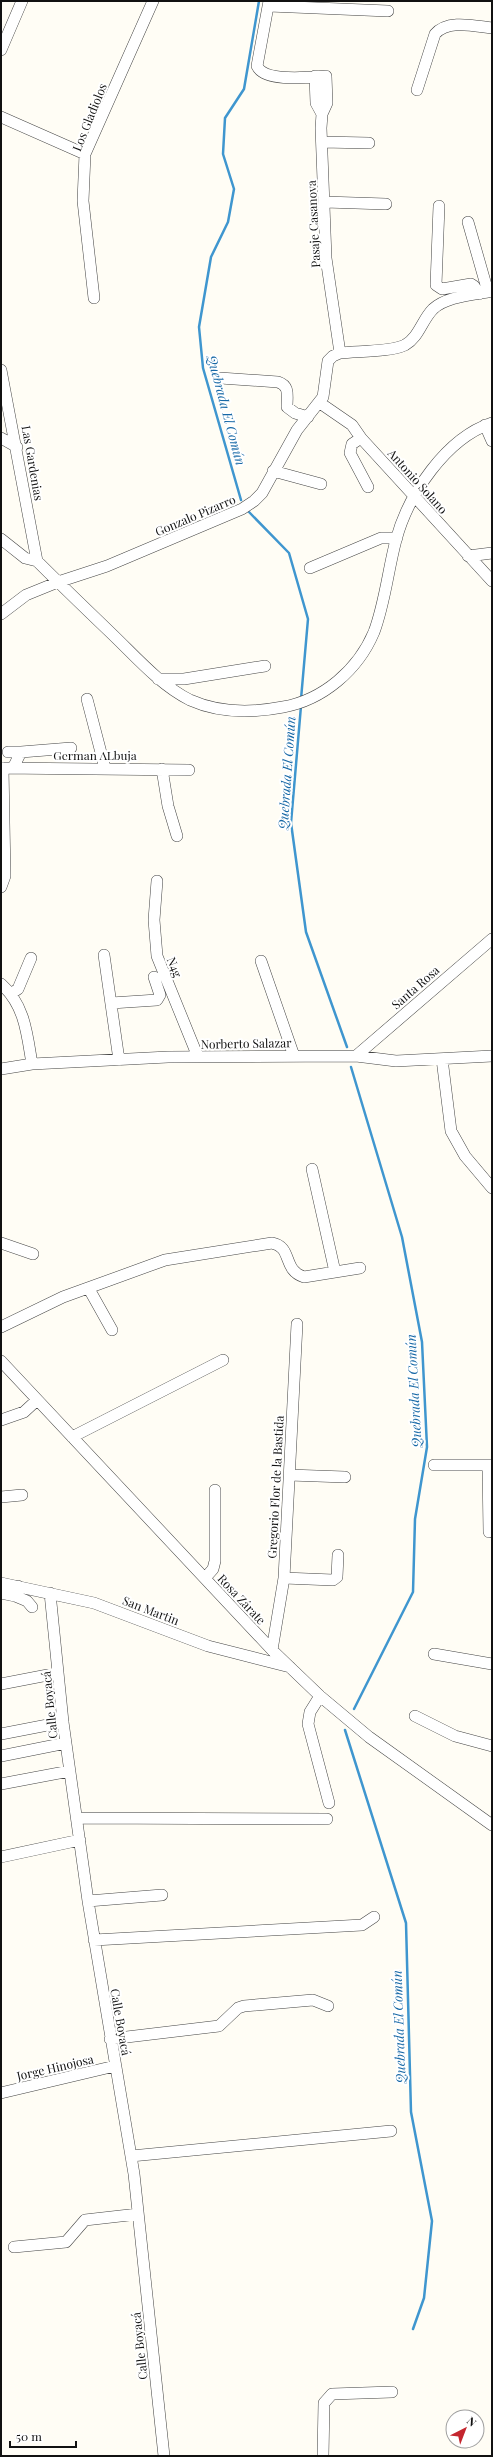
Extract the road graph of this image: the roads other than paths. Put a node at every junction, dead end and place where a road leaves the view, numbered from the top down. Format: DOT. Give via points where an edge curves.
graph roads {
  1 [pos="22,1"];
  2 [pos="153,1"];
  3 [pos="269,3"];
  4 [pos="388,11"];
  5 [pos="492,28"];
  6 [pos="1,50"];
  7 [pos="417,90"];
  8 [pos="1,117"];
  9 [pos="322,142"];
  10 [pos="369,143"];
  11 [pos="85,154"];
  12 [pos="325,202"];
  13 [pos="386,204"];
  14 [pos="439,206"];
  15 [pos="468,222"];
  16 [pos="486,292"];
  17 [pos="94,298"];
  18 [pos="340,353"];
  19 [pos="1,370"];
  20 [pos="220,378"];
  21 [pos="320,403"];
  22 [pos="308,417"];
  23 [pos="488,424"];
  24 [pos="1,438"];
  25 [pos="361,438"];
  26 [pos="492,440"];
  27 [pos="17,447"];
  28 [pos="273,471"];
  29 [pos="321,484"];
  30 [pos="368,487"];
  31 [pos="415,497"];
  32 [pos="397,538"];
  33 [pos="1,539"];
  34 [pos="492,553"];
  35 [pos="468,556"];
  36 [pos="37,561"];
  37 [pos="310,568"];
  38 [pos="492,581"];
  39 [pos="58,582"];
  40 [pos="1,614"];
  41 [pos="265,666"];
  42 [pos="158,679"];
  43 [pos="87,699"];
  44 [pos="71,748"];
  45 [pos="8,752"];
  46 [pos="21,752"];
  47 [pos="6,768"];
  48 [pos="105,768"];
  49 [pos="162,769"];
  50 [pos="189,770"];
  51 [pos="177,836"];
  52 [pos="158,881"];
  53 [pos="1,887"];
  54 [pos="492,939"];
  55 [pos="104,956"];
  56 [pos="31,958"];
  57 [pos="261,961"];
  58 [pos="154,977"];
  59 [pos="1,984"];
  60 [pos="12,993"];
  61 [pos="111,1003"];
  62 [pos="294,1056"];
  63 [pos="356,1056"];
  64 [pos="492,1056"];
  65 [pos="198,1057"];
  66 [pos="442,1059"];
  67 [pos="119,1060"];
  68 [pos="32,1064"];
  69 [pos="1,1069"];
  70 [pos="312,1169"];
  71 [pos="492,1188"];
  72 [pos="1,1243"];
  73 [pos="33,1254"];
  74 [pos="360,1268"];
  75 [pos="335,1272"];
  76 [pos="89,1289"];
  77 [pos="297,1324"];
  78 [pos="1,1327"];
  79 [pos="112,1330"];
  80 [pos="223,1360"];
  81 [pos="1,1361"];
  82 [pos="37,1400"];
  83 [pos="1,1420"];
  84 [pos="72,1437"];
  85 [pos="434,1465"];
  86 [pos="490,1465"];
  87 [pos="289,1475"];
  88 [pos="345,1477"];
  89 [pos="215,1490"];
  90 [pos="22,1495"];
  91 [pos="1,1497"];
  92 [pos="489,1532"];
  93 [pos="338,1555"];
  94 [pos="205,1578"];
  95 [pos="284,1578"];
  96 [pos="1,1583"];
  97 [pos="17,1591"];
  98 [pos="50,1593"];
  99 [pos="1,1594"];
  100 [pos="32,1607"];
  101 [pos="272,1650"];
  102 [pos="434,1654"];
  103 [pos="492,1664"];
  104 [pos="290,1667"];
  105 [pos="58,1673"];
  106 [pos="1,1684"];
  107 [pos="320,1696"];
  108 [pos="415,1716"];
  109 [pos="63,1722"];
  110 [pos="1,1734"];
  111 [pos="66,1743"];
  112 [pos="492,1746"];
  113 [pos="1,1756"];
  114 [pos="70,1771"];
  115 [pos="1,1784"];
  116 [pos="329,1803"];
  117 [pos="78,1818"];
  118 [pos="327,1819"];
  119 [pos="492,1825"];
  120 [pos="80,1840"];
  121 [pos="1,1857"];
  122 [pos="162,1895"];
  123 [pos="88,1901"];
  124 [pos="374,1917"];
  125 [pos="94,1940"];
  126 [pos="328,2006"];
  127 [pos="110,2039"];
  128 [pos="115,2066"];
  129 [pos="1,2093"];
  130 [pos="391,2132"];
  131 [pos="131,2156"];
  132 [pos="138,2214"];
  133 [pos="14,2247"];
  134 [pos="392,2392"];
  135 [pos="164,2456"];
  136 [pos="323,2456"];
  1 -- 6 [label="street"];
  2 -- 11 [label="street, Los Gladiolos"];
  3 -- 4 [label="street"];
  3 -- 9 [label="street, Pasaje Casanova" via="257,66 270,77 321,76 316,103 322,116"];
  5 -- 7 [label="street" via="450,25 440,27 435,34"];
  8 -- 11 [label="street"];
  9 -- 10 [label="street"];
  9 -- 12 [label="street, Pasaje Casanova"];
  11 -- 17 [label="street, Los Gladiolos" via="83,201"];
  12 -- 13 [label="street"];
  12 -- 18 [label="street, Pasaje Casanova" via="326,258"];
  14 -- 16 [label="street" via="436,285 442,289 471,284"];
  15 -- 16 [label="street"];
  16 -- 18 [label="street" via="438,305 414,337 399,347"];
  18 -- 21 [label="street, Gonzalo Pizarro" via="328,362 325,391"];
  19 -- 27 [label="street, Las Gardenias"];
  20 -- 22 [label="street" via="285,384 287,407"];
  21 -- 22 [label="street, Gonzalo Pizarro"];
  21 -- 25 [label="street, Antonio Solano" via="352,425"];
  22 -- 28 [label="street, Gonzalo Pizarro" via="297,430"];
  23 -- 26 [label="street"];
  23 -- 31 [label="street" via="461,441 438,461"];
  24 -- 27 [label="street"];
  25 -- 30 [label="street" via="352,444 350,453"];
  25 -- 31 [label="street, Antonio Solano"];
  27 -- 36 [label="street, Las Gardenias"];
  28 -- 29 [label="street"];
  28 -- 39 [label="street, Gonzalo Pizarro" via="262,493 242,509 107,566"];
  31 -- 32 [label="street"];
  31 -- 35 [label="street, Antonio Solano"];
  32 -- 37 [label="street" via="381,538"];
  32 -- 42 [label="street" via="373,633 352,667 324,692 308,701 293,705 241,711 206,706 189,699"];
  33 -- 36 [label="street" via="25,558"];
  34 -- 35 [label="street"];
  35 -- 38 [label="street, Antonio Solano"];
  36 -- 39 [label="street"];
  39 -- 40 [label="street, Gonzalo Pizarro" via="26,596"];
  39 -- 42 [label="street"];
  41 -- 42 [label="street" via="184,679"];
  43 -- 48 [label="street"];
  44 -- 46 [label="street"];
  45 -- 46 [label="street"];
  46 -- 47 [label="street"];
  47 -- 48 [label="street, German ALbuja"];
  47 -- 53 [label="street" via="5,876"];
  48 -- 49 [label="street, German ALbuja"];
  49 -- 50 [label="street, German ALbuja"];
  49 -- 51 [label="street" via="168,806"];
  52 -- 65 [label="street, N4g" via="154,920 157,956"];
  54 -- 63 [label="street, Santa Rosa"];
  55 -- 61 [label="street"];
  56 -- 60 [label="street" via="18,989"];
  57 -- 62 [label="street"];
  58 -- 61 [label="street" via="160,995 157,1000"];
  59 -- 60 [label="street"];
  60 -- 68 [label="street" via="26,1026"];
  61 -- 67 [label="street"];
  62 -- 63 [label="street, Norberto Salazar"];
  62 -- 65 [label="street, Norberto Salazar"];
  63 -- 66 [label="street, Norberto Salazar" via="396,1061"];
  64 -- 66 [label="street, Norberto Salazar"];
  65 -- 67 [label="street, Norberto Salazar"];
  66 -- 71 [label="street" via="451,1131 465,1156"];
  67 -- 68 [label="street, Norberto Salazar"];
  68 -- 69 [label="street, Norberto Salazar"];
  70 -- 75 [label="street"];
  72 -- 73 [label="street"];
  74 -- 75 [label="street"];
  75 -- 76 [label="street" via="304,1277 297,1275 289,1266 284,1249 272,1243 164,1260"];
  76 -- 78 [label="street" via="63,1297"];
  76 -- 79 [label="street"];
  77 -- 87 [label="street, Gregorio Flor de la Bastida"];
  80 -- 84 [label="street"];
  81 -- 82 [label="street, Rosa Zárate"];
  82 -- 83 [label="street" via="24,1412"];
  82 -- 84 [label="street, Rosa Zárate"];
  84 -- 94 [label="street, Rosa Zárate"];
  85 -- 86 [label="street"];
  86 -- 92 [label="street"];
  87 -- 88 [label="street"];
  87 -- 95 [label="street, Gregorio Flor de la Bastida"];
  89 -- 94 [label="street" via="215,1561 213,1569"];
  90 -- 91 [label="street"];
  93 -- 95 [label="street" via="336,1579"];
  94 -- 101 [label="street, Rosa Zárate"];
  95 -- 101 [label="street, Gregorio Flor de la Bastida"];
  96 -- 97 [label="street, San Martin"];
  97 -- 98 [label="street, San Martin"];
  97 -- 99 [label="street"];
  97 -- 100 [label="street"];
  98 -- 104 [label="street, San Martin" via="94,1603 208,1646"];
  98 -- 105 [label="street, Calle Boyacá"];
  101 -- 104 [label="street, Rosa Zárate"];
  102 -- 103 [label="street"];
  104 -- 107 [label="street, Rosa Zárate"];
  105 -- 106 [label="street"];
  105 -- 109 [label="street, Calle Boyacá"];
  107 -- 116 [label="street" via="310,1712 308,1724"];
  107 -- 119 [label="street, Rosa Zárate" via="369,1737"];
  108 -- 112 [label="street" via="455,1736"];
  109 -- 110 [label="street"];
  109 -- 111 [label="street, Calle Boyacá"];
  111 -- 113 [label="street"];
  111 -- 114 [label="street, Calle Boyacá"];
  114 -- 115 [label="street"];
  114 -- 117 [label="street, Calle Boyacá"];
  117 -- 118 [label="street"];
  117 -- 120 [label="street, Calle Boyacá"];
  120 -- 121 [label="street"];
  120 -- 123 [label="street, Calle Boyacá"];
  122 -- 123 [label="street"];
  123 -- 125 [label="street, Calle Boyacá"];
  124 -- 125 [label="street" via="362,1925"];
  125 -- 127 [label="street, Calle Boyacá"];
  126 -- 127 [label="street" via="313,2000 244,2006 238,2008 219,2026"];
  127 -- 128 [label="street, Calle Boyacá"];
  128 -- 129 [label="street, Jorge Hinojosa"];
  128 -- 131 [label="street, Calle Boyacá"];
  130 -- 131 [label="street"];
  131 -- 132 [label="street, Calle Boyacá"];
  132 -- 133 [label="street" via="85,2220 66,2242"];
  132 -- 135 [label="street, Calle Boyacá"];
  134 -- 136 [label="street" via="332,2394 326,2398"];
}
